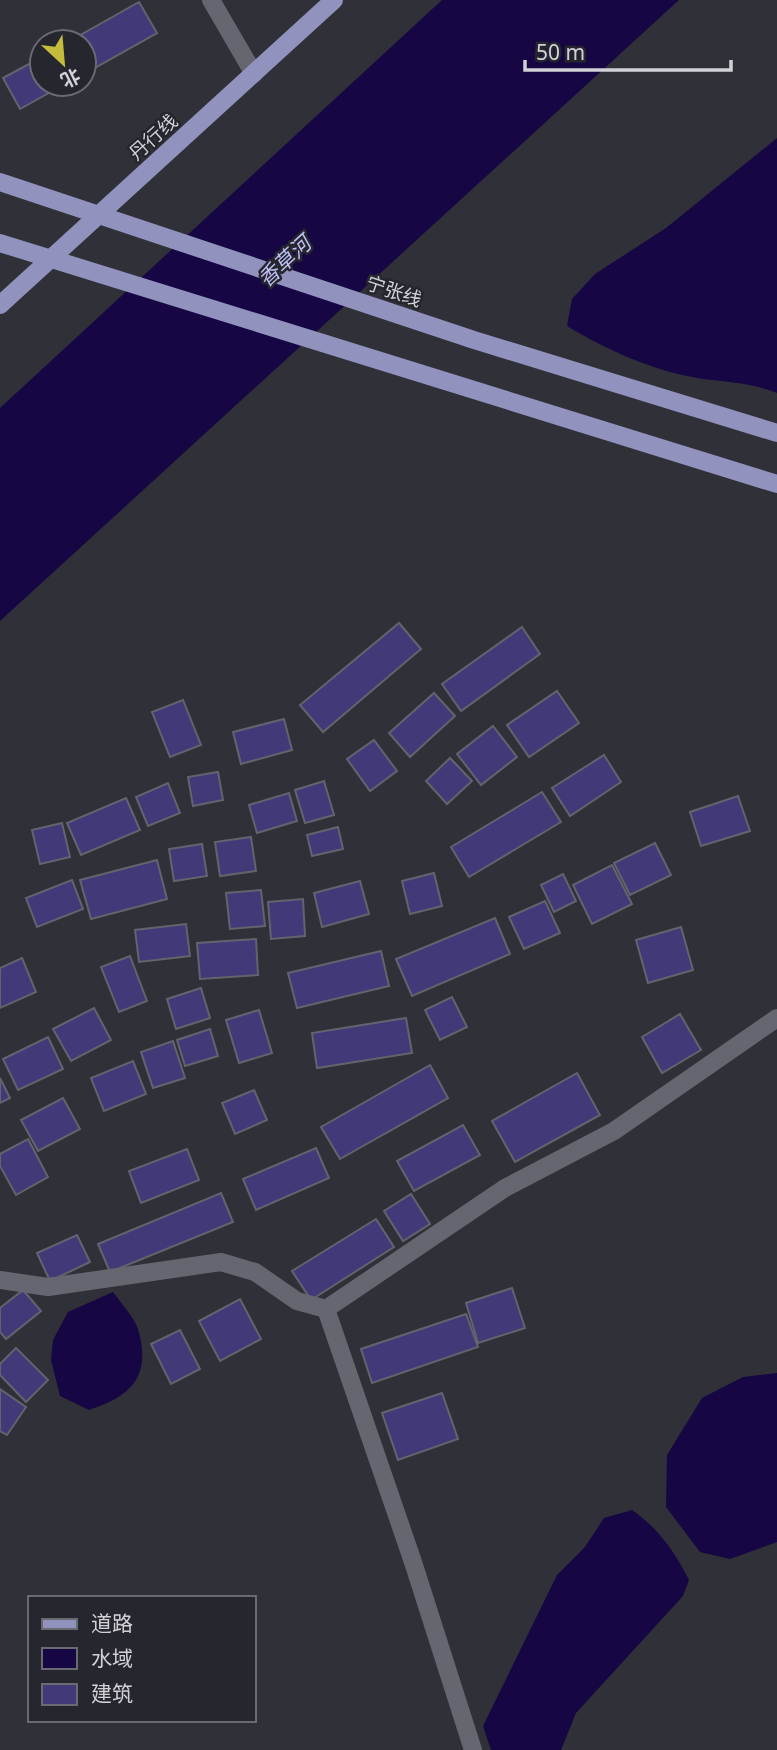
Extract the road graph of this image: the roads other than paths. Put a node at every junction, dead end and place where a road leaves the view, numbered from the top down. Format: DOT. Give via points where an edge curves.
graph roads {
  1 [pos="211,0"];
  2 [pos="334,0"];
  3 [pos="254,74"];
  4 [pos="0,182"];
  5 [pos="0,243"];
  6 [pos="0,305"];
  7 [pos="777,433"];
  8 [pos="777,484"];
  9 [pos="777,1018"];
  10 [pos="0,1280"];
  11 [pos="326,1309"];
  12 [pos="473,1750"];
  1 -- 3 [label="street"];
  2 -- 3 [label="main road, 丹行线"];
  3 -- 6 [label="main road, 丹行线"];
  4 -- 7 [label="main road, 宁张线" via="474,340"];
  5 -- 8 [label="main road"];
  9 -- 11 [label="street" via="614,1130 505,1188"];
  10 -- 11 [label="street" via="48,1287 221,1262 255,1272 297,1301"];
  11 -- 12 [label="street"];
}
